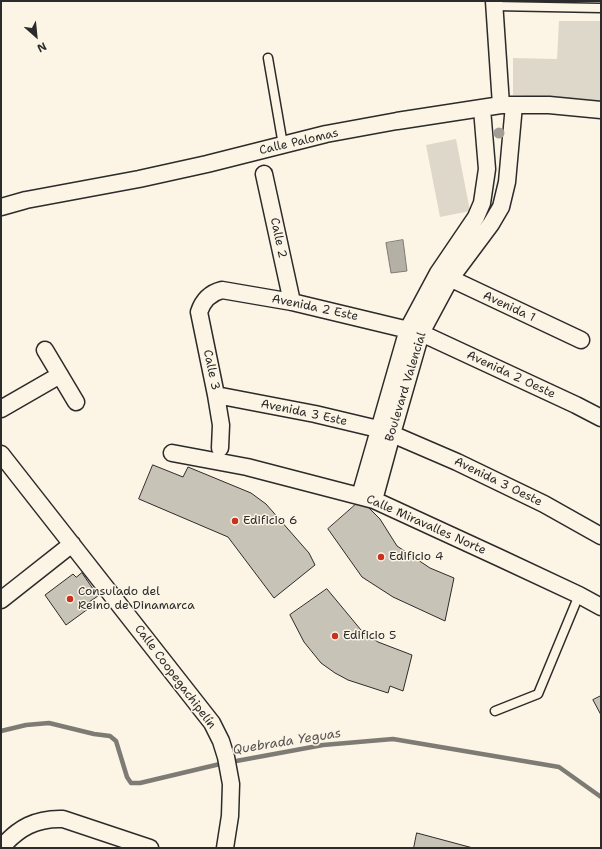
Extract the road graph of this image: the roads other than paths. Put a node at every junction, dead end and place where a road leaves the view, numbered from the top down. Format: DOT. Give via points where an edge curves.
graph roads {
  1 [pos="494,4"];
  2 [pos="601,8"];
  3 [pos="268,58"];
  4 [pos="508,105"];
  5 [pos="482,109"];
  6 [pos="601,110"];
  7 [pos="283,145"];
  8 [pos="264,174"];
  9 [pos="1,207"];
  10 [pos="444,276"];
  11 [pos="209,296"];
  12 [pos="292,302"];
  13 [pos="414,331"];
  14 [pos="581,340"];
  15 [pos="46,350"];
  16 [pos="60,374"];
  17 [pos="216,395"];
  18 [pos="76,402"];
  19 [pos="1,409"];
  20 [pos="601,418"];
  21 [pos="385,431"];
  22 [pos="220,448"];
  23 [pos="172,453"];
  24 [pos="1,454"];
  25 [pos="367,498"];
  26 [pos="601,536"];
  27 [pos="72,544"];
  28 [pos="579,595"];
  29 [pos="1,600"];
  30 [pos="601,607"];
  31 [pos="495,711"];
  32 [pos="1,848"];
  33 [pos="150,848"];
  34 [pos="225,848"];
  1 -- 2 [label="lane"];
  1 -- 4 [label="street, Boulevard Valencial"];
  3 -- 7 [label="lane"];
  4 -- 5 [label="street, Calle Palomas"];
  4 -- 6 [label="street, Calle Palomas" via="549,105"];
  4 -- 10 [label="street, Boulevard Valencial" via="507,182 501,207 491,224"];
  5 -- 7 [label="street, Calle Palomas" via="390,122"];
  5 -- 10 [label="street, Boulevard Valencial" via="487,169 482,203"];
  7 -- 9 [label="street, Calle Palomas" via="139,179"];
  8 -- 12 [label="street, Calle 2"];
  10 -- 13 [label="street, Boulevard Valencial"];
  10 -- 14 [label="street, Avenida 1"];
  11 -- 12 [label="street, Avenida 2 Este" via="222,290"];
  11 -- 17 [label="street, Calle 3" via="198,312"];
  12 -- 13 [label="street, Avenida 2 Este"];
  13 -- 20 [label="street, Avenida 2 Oeste"];
  13 -- 21 [label="street, Boulevard Valencial"];
  15 -- 16 [label="street"];
  16 -- 18 [label="street"];
  16 -- 19 [label="street"];
  17 -- 21 [label="street, Avenida 3 Este" via="315,414"];
  17 -- 22 [label="street, Calle 3" via="221,425"];
  21 -- 25 [label="street, Boulevard Valencial"];
  21 -- 26 [label="street, Avenida 3 Oeste" via="470,468 544,504"];
  23 -- 25 [label="street, Calle Miravalles Norte" via="247,466"];
  24 -- 27 [label="street, Calle Coopegachipelín"];
  25 -- 28 [label="street, Calle Miravalles Norte"];
  27 -- 29 [label="street"];
  27 -- 34 [label="street, Calle Coopegachipelín" via="212,723 228,762 231,784"];
  28 -- 30 [label="street, Calle Miravalles Norte"];
  28 -- 31 [label="lane" via="538,694"];
  32 -- 33 [label="street" via="27,826 53,819 62,819"];
}
